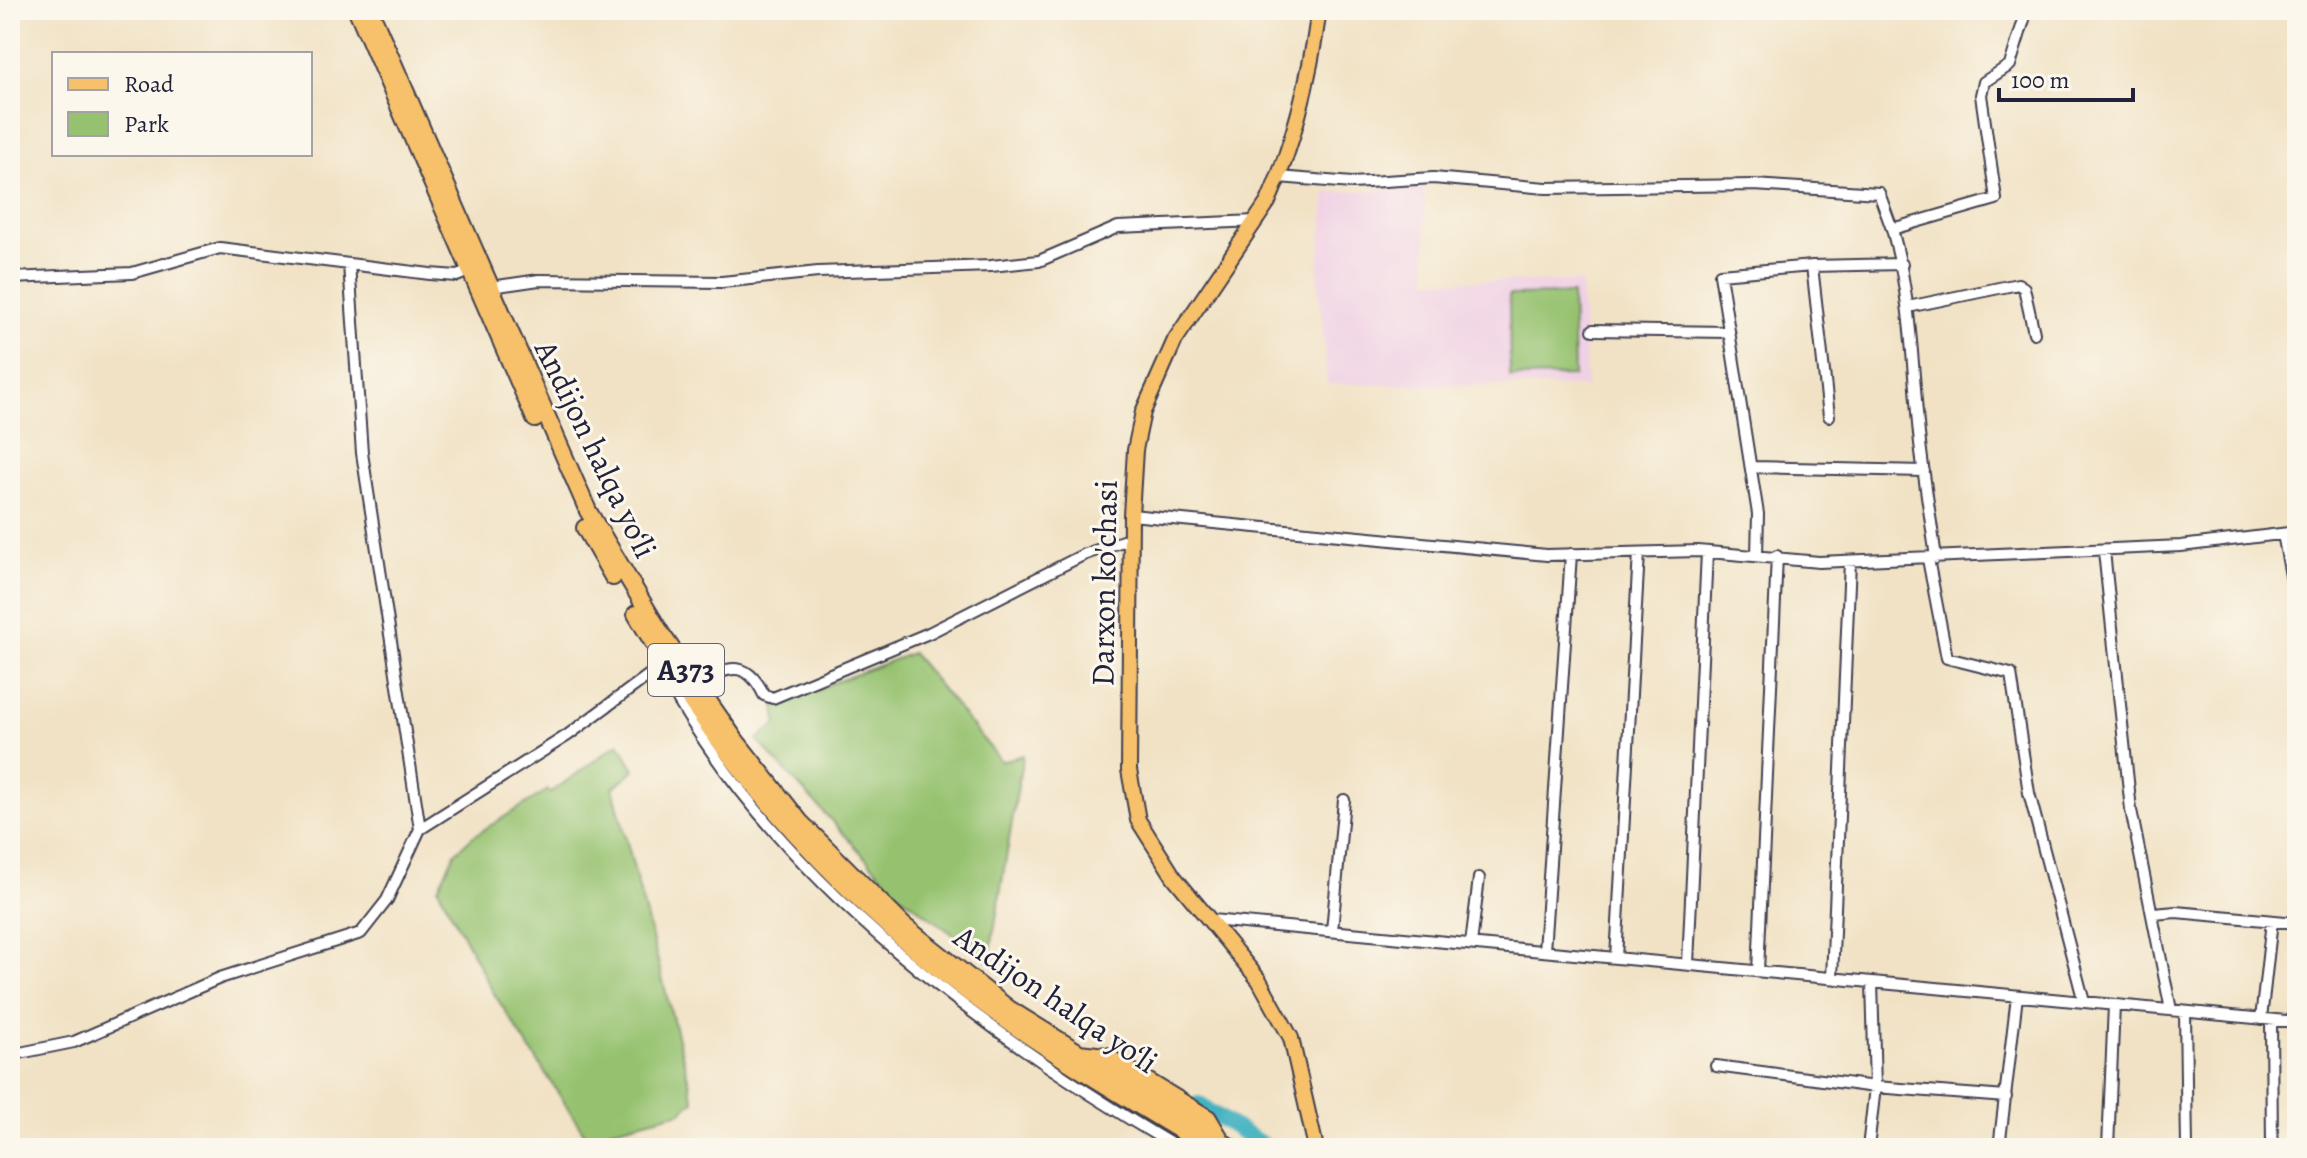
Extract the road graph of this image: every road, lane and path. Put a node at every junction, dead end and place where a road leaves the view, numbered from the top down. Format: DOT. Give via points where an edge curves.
graph roads {
  1 [pos="357,10"];
  2 [pos="370,10"];
  3 [pos="1319,10"];
  4 [pos="2027,10"];
  5 [pos="1279,177"];
  6 [pos="1256,221"];
  7 [pos="1892,229"];
  8 [pos="349,264"];
  9 [pos="1902,264"];
  10 [pos="1812,266"];
  11 [pos="469,271"];
  12 [pos="10,278"];
  13 [pos="491,287"];
  14 [pos="1908,307"];
  15 [pos="1593,330"];
  16 [pos="1729,332"];
  17 [pos="2034,333"];
  18 [pos="1829,416"];
  19 [pos="1752,467"];
  20 [pos="1924,471"];
  21 [pos="1131,515"];
  22 [pos="2297,532"];
  23 [pos="2283,534"];
  24 [pos="1131,538"];
  25 [pos="2104,551"];
  26 [pos="1707,552"];
  27 [pos="1639,553"];
  28 [pos="1571,554"];
  29 [pos="1757,555"];
  30 [pos="1777,556"];
  31 [pos="1932,559"];
  32 [pos="1850,561"];
  33 [pos="2297,607"];
  34 [pos="664,664"];
  35 [pos="689,684"];
  36 [pos="678,700"];
  37 [pos="1344,800"];
  38 [pos="420,829"];
  39 [pos="1479,878"];
  40 [pos="2154,914"];
  41 [pos="1212,920"];
  42 [pos="2272,921"];
  43 [pos="2297,923"];
  44 [pos="1332,931"];
  45 [pos="1471,944"];
  46 [pos="1544,951"];
  47 [pos="1616,958"];
  48 [pos="1688,964"];
  49 [pos="1758,971"];
  50 [pos="1832,978"];
  51 [pos="1872,982"];
  52 [pos="2017,996"];
  53 [pos="2084,1002"];
  54 [pos="2114,1005"];
  55 [pos="2171,1010"];
  56 [pos="2185,1012"];
  57 [pos="2266,1020"];
  58 [pos="2297,1022"];
  59 [pos="10,1055"];
  60 [pos="1716,1066"];
  61 [pos="1090,1083"];
  62 [pos="1875,1087"];
  63 [pos="2006,1097"];
  64 [pos="1221,1146"];
  65 [pos="1178,1148"];
  66 [pos="1316,1148"];
  67 [pos="1868,1148"];
  68 [pos="1999,1148"];
  69 [pos="2108,1148"];
  70 [pos="2187,1148"];
  71 [pos="2272,1148"];
  1 -- 11 [label="highway, Andijon halqa yo‘li / A373"];
  2 -- 13 [label="highway, Andijon halqa yo‘li / A373"];
  3 -- 5 [label="main road, Darxon ko'chasi" via="1310,67"];
  4 -- 7 [label="street" via="2010,65 1984,82 1981,95 1996,199"];
  5 -- 6 [label="main road, Darxon ko'chasi"];
  5 -- 7 [label="street" via="1352,183 1433,178 1546,188 1754,185 1879,193"];
  6 -- 13 [label="street" via="1118,227 1039,261 991,266 818,272 722,282 539,280"];
  6 -- 21 [label="main road, Darxon ko'chasi" via="1157,375 1135,450"];
  7 -- 9 [label="street"];
  8 -- 11 [label="street" via="457,276"];
  8 -- 12 [label="street" via="220,248 132,273"];
  8 -- 38 [label="street" via="362,453"];
  9 -- 10 [label="street"];
  9 -- 14 [label="street"];
  10 -- 16 [label="street" via="1720,274"];
  10 -- 18 [label="street"];
  11 -- 34 [label="highway, Andijon halqa yo‘li / A373" via="581,520"];
  13 -- 35 [label="highway, Andijon halqa yo‘li / A373" via="596,527"];
  14 -- 17 [label="street" via="2018,284 2025,291"];
  14 -- 20 [label="street"];
  15 -- 16 [label="street"];
  16 -- 19 [label="street"];
  19 -- 20 [label="street"];
  19 -- 29 [label="street"];
  20 -- 31 [label="street"];
  21 -- 24 [label="main road, Darxon ko'chasi"];
  21 -- 28 [label="street"];
  22 -- 23 [label="street"];
  23 -- 25 [label="street"];
  23 -- 33 [label="street"];
  24 -- 35 [label="street" via="1083,555 929,633 773,698 732,667"];
  24 -- 41 [label="main road, Darxon ko'chasi" via="1129,770 1138,820 1174,877"];
  25 -- 31 [label="street" via="2008,551"];
  25 -- 40 [label="street" via="2131,810"];
  26 -- 27 [label="street"];
  26 -- 29 [label="street"];
  26 -- 48 [label="street"];
  27 -- 28 [label="street"];
  27 -- 47 [label="street"];
  28 -- 46 [label="street"];
  29 -- 30 [label="street"];
  30 -- 32 [label="street"];
  30 -- 49 [label="street"];
  31 -- 32 [label="street"];
  31 -- 53 [label="street" via="1947,658 2011,674 2029,793"];
  32 -- 50 [label="street"];
  34 -- 35 [label="highway, Andijon halqa yo‘li / A373"];
  34 -- 38 [label="street" via="537,757"];
  35 -- 36 [label="highway"];
  35 -- 61 [label="highway, Andijon halqa yo‘li / A373" via="743,771 843,887 945,975"];
  35 -- 64 [label="highway, Andijon halqa yo‘li / A373" via="768,783 903,925 1009,1009"];
  36 -- 61 [label="street" via="707,749 743,792 808,866 910,966 967,1008"];
  37 -- 44 [label="street"];
  38 -- 59 [label="street" via="387,900 361,933 220,978 74,1042"];
  39 -- 45 [label="street"];
  40 -- 42 [label="street"];
  40 -- 55 [label="street"];
  41 -- 44 [label="street"];
  41 -- 66 [label="main road, Darxon ko'chasi" via="1259,980 1291,1038"];
  42 -- 43 [label="street"];
  42 -- 57 [label="street"];
  44 -- 45 [label="street"];
  45 -- 46 [label="street"];
  46 -- 47 [label="street"];
  47 -- 48 [label="street"];
  48 -- 49 [label="street"];
  49 -- 50 [label="street"];
  50 -- 51 [label="street"];
  51 -- 52 [label="street"];
  51 -- 62 [label="street"];
  52 -- 53 [label="street"];
  52 -- 63 [label="street"];
  53 -- 54 [label="street"];
  54 -- 55 [label="street"];
  54 -- 69 [label="street"];
  55 -- 56 [label="street"];
  56 -- 57 [label="street"];
  56 -- 70 [label="street"];
  57 -- 58 [label="street"];
  57 -- 71 [label="street"];
  60 -- 62 [label="street"];
  61 -- 64 [label="highway, Andijon halqa yo‘li / A373"];
  61 -- 65 [label="street"];
  62 -- 63 [label="street"];
  62 -- 67 [label="street"];
  63 -- 68 [label="street"];
}
